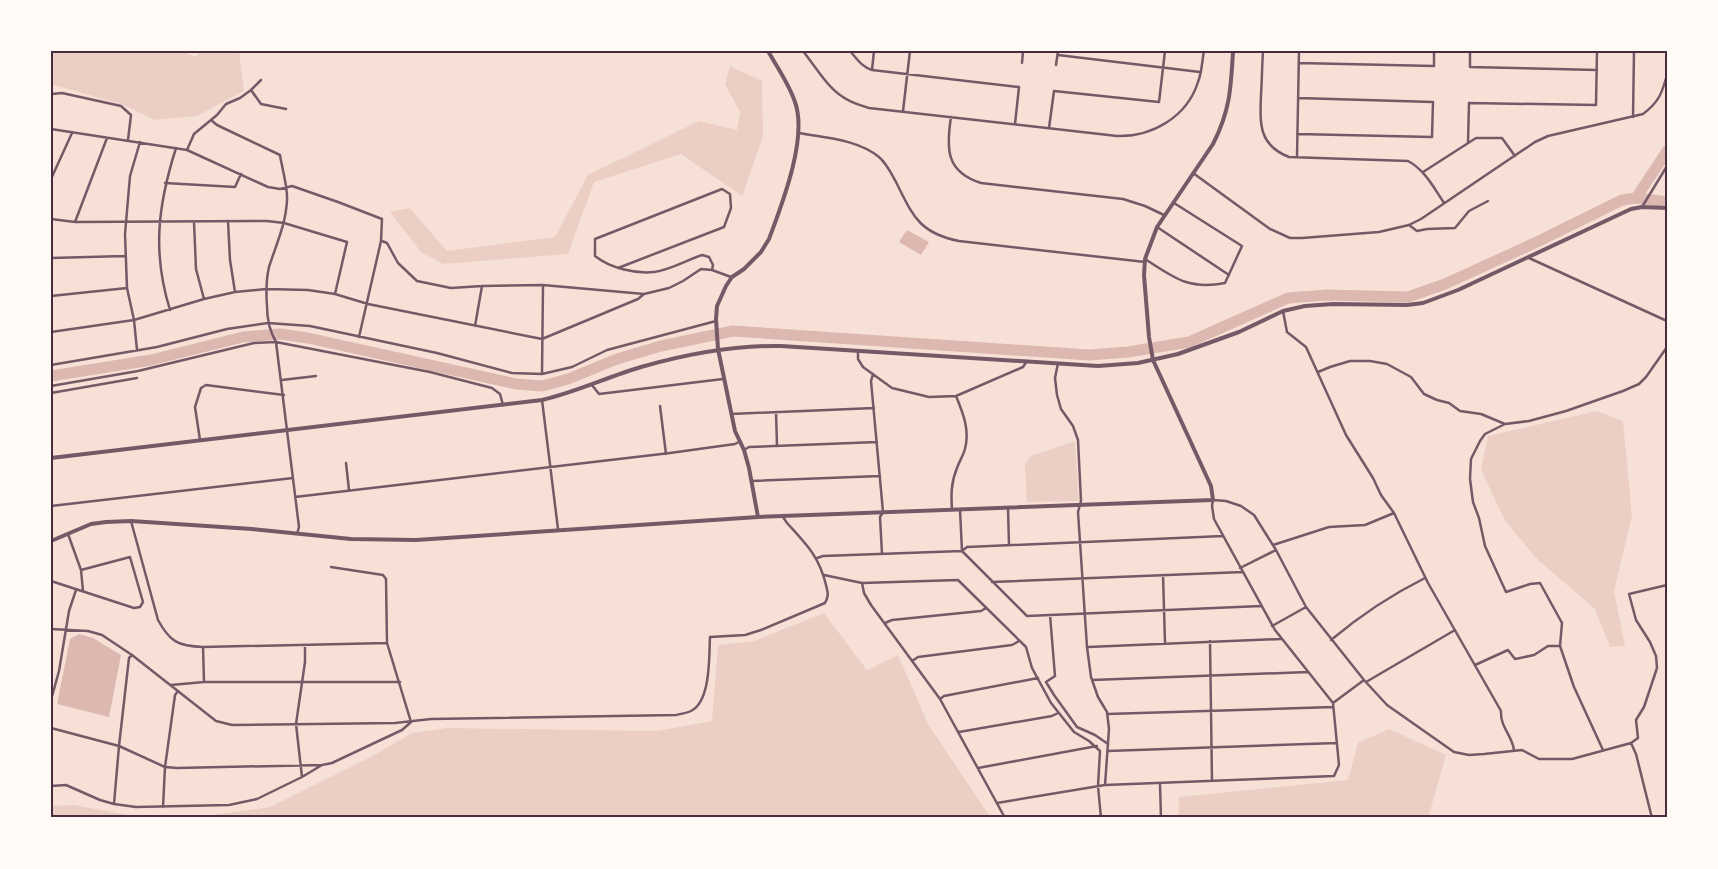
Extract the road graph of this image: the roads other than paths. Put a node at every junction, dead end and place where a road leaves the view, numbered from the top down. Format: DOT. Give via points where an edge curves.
graph roads {
  1 [pos="768,51"];
  2 [pos="803,51"];
  3 [pos="850,51"];
  4 [pos="874,51"];
  5 [pos="910,51"];
  6 [pos="1018,51"];
  7 [pos="1165,51"];
  8 [pos="1204,51"];
  9 [pos="1233,51"];
  10 [pos="1263,51"];
  11 [pos="1299,51"];
  12 [pos="1434,51"];
  13 [pos="1470,51"];
  14 [pos="1597,51"];
  15 [pos="1634,51"];
  16 [pos="1023,52"];
  17 [pos="1058,53"];
  18 [pos="1022,63"];
  19 [pos="1299,63"];
  20 [pos="1056,65"];
  21 [pos="1163,68"];
  22 [pos="872,70"];
  23 [pos="1597,70"];
  24 [pos="1200,72"];
  25 [pos="907,74"];
  26 [pos="1667,75"];
  27 [pos="261,80"];
  28 [pos="251,90"];
  29 [pos="51,96"];
  30 [pos="1298,98"];
  31 [pos="286,109"];
  32 [pos="903,111"];
  33 [pos="951,117"];
  34 [pos="1633,117"];
  35 [pos="211,120"];
  36 [pos="1015,124"];
  37 [pos="1049,128"];
  38 [pos="51,129"];
  39 [pos="799,132"];
  40 [pos="72,133"];
  41 [pos="1297,134"];
  42 [pos="107,138"];
  43 [pos="128,140"];
  44 [pos="140,142"];
  45 [pos="1468,143"];
  46 [pos="176,148"];
  47 [pos="187,150"];
  48 [pos="1515,156"];
  49 [pos="1297,157"];
  50 [pos="1667,166"];
  51 [pos="1423,172"];
  52 [pos="1193,173"];
  53 [pos="241,174"];
  54 [pos="51,179"];
  55 [pos="165,184"];
  56 [pos="287,188"];
  57 [pos="1488,201"];
  58 [pos="1173,202"];
  59 [pos="1444,203"];
  60 [pos="1643,205"];
  61 [pos="1667,208"];
  62 [pos="1164,215"];
  63 [pos="51,219"];
  64 [pos="228,221"];
  65 [pos="75,222"];
  66 [pos="125,222"];
  67 [pos="160,222"];
  68 [pos="194,222"];
  69 [pos="284,223"];
  70 [pos="1409,224"];
  71 [pos="1157,227"];
  72 [pos="381,241"];
  73 [pos="125,256"];
  74 [pos="1527,257"];
  75 [pos="51,258"];
  76 [pos="1145,261"];
  77 [pos="618,268"];
  78 [pos="712,270"];
  79 [pos="1229,275"];
  80 [pos="732,277"];
  81 [pos="543,285"];
  82 [pos="482,286"];
  83 [pos="127,288"];
  84 [pos="266,289"];
  85 [pos="234,292"];
  86 [pos="335,294"];
  87 [pos="644,294"];
  88 [pos="51,296"];
  89 [pos="204,299"];
  90 [pos="368,304"];
  91 [pos="170,310"];
  92 [pos="1283,311"];
  93 [pos="134,320"];
  94 [pos="716,320"];
  95 [pos="1667,321"];
  96 [pos="268,323"];
  97 [pos="475,326"];
  98 [pos="51,332"];
  99 [pos="360,337"];
  100 [pos="542,339"];
  101 [pos="276,342"];
  102 [pos="1667,346"];
  103 [pos="718,349"];
  104 [pos="137,350"];
  105 [pos="858,351"];
  106 [pos="1153,360"];
  107 [pos="1027,361"];
  108 [pos="1058,364"];
  109 [pos="51,365"];
  110 [pos="1318,372"];
  111 [pos="542,374"];
  112 [pos="873,374"];
  113 [pos="316,376"];
  114 [pos="137,378"];
  115 [pos="725,379"];
  116 [pos="282,380"];
  117 [pos="51,386"];
  118 [pos="592,386"];
  119 [pos="51,393"];
  120 [pos="284,395"];
  121 [pos="956,396"];
  122 [pos="542,400"];
  123 [pos="503,405"];
  124 [pos="660,406"];
  125 [pos="874,408"];
  126 [pos="776,412"];
  127 [pos="731,414"];
  128 [pos="1505,424"];
  129 [pos="288,430"];
  130 [pos="200,440"];
  131 [pos="739,442"];
  132 [pos="877,442"];
  133 [pos="777,446"];
  134 [pos="744,450"];
  135 [pos="666,454"];
  136 [pos="51,458"];
  137 [pos="346,463"];
  138 [pos="550,467"];
  139 [pos="880,476"];
  140 [pos="293,478"];
  141 [pos="751,481"];
  142 [pos="349,490"];
  143 [pos="295,497"];
  144 [pos="1213,500"];
  145 [pos="51,506"];
  146 [pos="1080,506"];
  147 [pos="1008,508"];
  148 [pos="952,510"];
  149 [pos="960,510"];
  150 [pos="883,512"];
  151 [pos="1394,514"];
  152 [pos="783,516"];
  153 [pos="758,517"];
  154 [pos="131,521"];
  155 [pos="558,529"];
  156 [pos="68,534"];
  157 [pos="298,534"];
  158 [pos="1223,536"];
  159 [pos="51,541"];
  160 [pos="1080,542"];
  161 [pos="1009,545"];
  162 [pos="1273,545"];
  163 [pos="1276,550"];
  164 [pos="962,552"];
  165 [pos="882,554"];
  166 [pos="817,558"];
  167 [pos="331,567"];
  168 [pos="1240,568"];
  169 [pos="81,570"];
  170 [pos="1243,572"];
  171 [pos="824,575"];
  172 [pos="1163,575"];
  173 [pos="1082,578"];
  174 [pos="1426,578"];
  175 [pos="51,581"];
  176 [pos="992,582"];
  177 [pos="862,583"];
  178 [pos="1667,585"];
  179 [pos="76,589"];
  180 [pos="83,591"];
  181 [pos="1261,606"];
  182 [pos="1306,607"];
  183 [pos="986,608"];
  184 [pos="1164,610"];
  185 [pos="1085,613"];
  186 [pos="1050,615"];
  187 [pos="885,623"];
  188 [pos="1272,626"];
  189 [pos="51,629"];
  190 [pos="65,630"];
  191 [pos="1455,630"];
  192 [pos="1281,639"];
  193 [pos="1020,640"];
  194 [pos="1331,640"];
  195 [pos="1210,641"];
  196 [pos="387,643"];
  197 [pos="1165,643"];
  198 [pos="305,645"];
  199 [pos="1560,646"];
  200 [pos="203,647"];
  201 [pos="1087,647"];
  202 [pos="132,654"];
  203 [pos="912,660"];
  204 [pos="1475,665"];
  205 [pos="1308,672"];
  206 [pos="1210,676"];
  207 [pos="1038,678"];
  208 [pos="1092,680"];
  209 [pos="1365,681"];
  210 [pos="204,682"];
  211 [pos="400,682"];
  212 [pos="302,683"];
  213 [pos="171,685"];
  214 [pos="178,690"];
  215 [pos="51,700"];
  216 [pos="940,700"];
  217 [pos="1333,705"];
  218 [pos="1211,711"];
  219 [pos="1058,713"];
  220 [pos="1107,714"];
  221 [pos="411,722"];
  222 [pos="296,724"];
  223 [pos="51,728"];
  224 [pos="959,732"];
  225 [pos="1631,742"];
  226 [pos="1337,743"];
  227 [pos="1108,744"];
  228 [pos="119,746"];
  229 [pos="1097,746"];
  230 [pos="1212,748"];
  231 [pos="1514,750"];
  232 [pos="1602,750"];
  233 [pos="1108,751"];
  234 [pos="322,765"];
  235 [pos="301,766"];
  236 [pos="165,767"];
  237 [pos="978,768"];
  238 [pos="302,777"];
  239 [pos="1212,781"];
  240 [pos="1160,784"];
  241 [pos="1105,785"];
  242 [pos="51,786"];
  243 [pos="1098,786"];
  244 [pos="997,803"];
  245 [pos="114,804"];
  246 [pos="163,807"];
  247 [pos="1005,818"];
  248 [pos="1101,818"];
  249 [pos="1162,818"];
  250 [pos="1652,818"];
  1 -- 39 [label="street" via="795,101"];
  2 -- 32 [label="street" via="842,97 869,108"];
  3 -- 22 [label="street"];
  4 -- 22 [label="street"];
  5 -- 25 [label="street"];
  6 -- 16 [label="street"];
  7 -- 21 [label="street"];
  8 -- 24 [label="street"];
  9 -- 52 [label="street" via="1231,93 1226,115 1213,144"];
  10 -- 49 [label="street" via="1262,132 1273,148 1289,157"];
  11 -- 19 [label="street"];
  12 -- 19 [label="street" via="1434,66"];
  13 -- 23 [label="street" via="1470,67"];
  14 -- 23 [label="street"];
  15 -- 34 [label="street"];
  16 -- 18 [label="street"];
  17 -- 20 [label="street"];
  17 -- 21 [label="street"];
  19 -- 30 [label="street"];
  21 -- 24 [label="street"];
  21 -- 37 [label="street" via="1159,102 1054,91"];
  22 -- 25 [label="street"];
  23 -- 45 [label="street" via="1596,106 1469,103"];
  24 -- 37 [label="street" via="1182,110 1151,131 1117,136"];
  25 -- 32 [label="street"];
  25 -- 36 [label="street" via="1019,87"];
  26 -- 34 [label="street" via="1661,95 1653,107"];
  27 -- 28 [label="street"];
  28 -- 31 [label="street" via="261,104"];
  28 -- 35 [label="street" via="226,104"];
  29 -- 43 [label="street" via="62,93 120,106 132,115"];
  30 -- 41 [label="street"];
  30 -- 41 [label="street" via="1433,102 1432,137"];
  32 -- 33 [label="street"];
  33 -- 36 [label="street"];
  33 -- 62 [label="street" via="950,155 955,166 971,180 1134,202"];
  34 -- 48 [label="street" via="1559,133 1535,142"];
  35 -- 47 [label="street" via="194,134"];
  35 -- 56 [label="street" via="280,155"];
  36 -- 37 [label="street"];
  38 -- 40 [label="street"];
  39 -- 76 [label="street" via="858,145 880,158 889,168 912,213 935,235 959,241"];
  39 -- 80 [label="street" via="796,155 769,239 761,252"];
  40 -- 42 [label="street"];
  40 -- 54 [label="street"];
  41 -- 49 [label="street"];
  42 -- 43 [label="street"];
  42 -- 65 [label="street"];
  43 -- 44 [label="street"];
  44 -- 46 [label="street"];
  44 -- 66 [label="street" via="130,176"];
  45 -- 48 [label="street" via="1476,138 1502,138"];
  45 -- 51 [label="street"];
  46 -- 47 [label="street"];
  46 -- 55 [label="street"];
  47 -- 53 [label="street"];
  48 -- 59 [label="street"];
  49 -- 51 [label="street" via="1408,161"];
  50 -- 60 [label="street"];
  51 -- 59 [label="street"];
  52 -- 58 [label="street"];
  52 -- 70 [label="street" via="1270,229 1290,238 1379,232"];
  53 -- 55 [label="street" via="235,187"];
  53 -- 56 [label="street" via="268,187"];
  55 -- 67 [label="street"];
  56 -- 69 [label="street"];
  56 -- 72 [label="street" via="292,186 382,219"];
  57 -- 70 [label="street" via="1469,211 1455,228 1417,232"];
  58 -- 62 [label="street"];
  58 -- 79 [label="street" via="1242,246"];
  59 -- 70 [label="street"];
  60 -- 61 [label="street"];
  60 -- 74 [label="street"];
  62 -- 71 [label="street"];
  63 -- 65 [label="street"];
  64 -- 68 [label="street"];
  64 -- 69 [label="street"];
  64 -- 85 [label="street"];
  65 -- 66 [label="street"];
  66 -- 67 [label="street"];
  66 -- 73 [label="street"];
  67 -- 68 [label="street"];
  67 -- 91 [label="street" via="160,271"];
  68 -- 89 [label="street" via="196,269"];
  69 -- 84 [label="street"];
  69 -- 86 [label="street" via="347,242"];
  71 -- 76 [label="street"];
  71 -- 79 [label="street"];
  72 -- 82 [label="street" via="387,243 398,263 417,281 451,288"];
  72 -- 90 [label="street"];
  73 -- 75 [label="street"];
  73 -- 83 [label="street"];
  74 -- 92 [label="street" via="1423,303 1333,304"];
  74 -- 95 [label="street"];
  76 -- 79 [label="street" via="1179,281 1198,286 1225,283"];
  76 -- 106 [label="street" via="1144,287"];
  77 -- 77 [label="street" via="724,227 731,208 730,194 722,189 595,240 595,256"];
  77 -- 78 [label="street" via="655,272 702,255 709,257"];
  78 -- 80 [label="street"];
  78 -- 87 [label="street" via="701,269 669,288"];
  80 -- 94 [label="street" via="717,306"];
  81 -- 82 [label="street"];
  81 -- 87 [label="street"];
  81 -- 100 [label="street"];
  82 -- 97 [label="street"];
  83 -- 88 [label="street"];
  83 -- 93 [label="street"];
  84 -- 85 [label="street"];
  84 -- 86 [label="street"];
  84 -- 96 [label="street"];
  85 -- 89 [label="street"];
  86 -- 90 [label="street"];
  87 -- 100 [label="street"];
  89 -- 91 [label="street"];
  90 -- 97 [label="street"];
  90 -- 99 [label="street"];
  91 -- 93 [label="street"];
  92 -- 106 [label="street" via="1204,345"];
  92 -- 110 [label="street" via="1287,332 1306,347"];
  93 -- 98 [label="street"];
  93 -- 104 [label="street"];
  94 -- 103 [label="street"];
  94 -- 111 [label="street" via="607,350 572,367"];
  96 -- 99 [label="street" via="310,326"];
  96 -- 101 [label="street"];
  96 -- 104 [label="street"];
  97 -- 100 [label="street"];
  99 -- 111 [label="street" via="512,373"];
  100 -- 111 [label="street"];
  101 -- 116 [label="street"];
  101 -- 117 [label="street" via="254,343 138,371"];
  101 -- 123 [label="street" via="430,372 492,388 500,394"];
  102 -- 128 [label="street" via="1639,384 1566,411"];
  103 -- 105 [label="street" via="781,346"];
  103 -- 115 [label="street"];
  103 -- 118 [label="street" via="639,368"];
  104 -- 109 [label="street"];
  105 -- 107 [label="street"];
  105 -- 112 [label="street" via="863,367"];
  106 -- 108 [label="street" via="1098,366"];
  106 -- 144 [label="street" via="1211,486"];
  107 -- 108 [label="street"];
  107 -- 121 [label="street" via="1023,367"];
  108 -- 146 [label="street" via="1055,378 1057,395 1078,440"];
  110 -- 128 [label="street" via="1350,361 1387,364 1411,377 1424,394 1449,403 1460,411 1481,414"];
  110 -- 151 [label="street" via="1346,436"];
  112 -- 121 [label="street" via="892,388 929,397"];
  112 -- 125 [label="street"];
  113 -- 116 [label="street"];
  114 -- 119 [label="street"];
  115 -- 118 [label="street" via="599,394"];
  115 -- 127 [label="street"];
  116 -- 120 [label="street"];
  118 -- 122 [label="street"];
  120 -- 129 [label="street"];
  120 -- 130 [label="street" via="201,388 195,406"];
  121 -- 148 [label="street" via="966,431 964,450 951,490"];
  122 -- 123 [label="street"];
  122 -- 138 [label="street"];
  123 -- 129 [label="street"];
  124 -- 135 [label="street"];
  125 -- 126 [label="street"];
  125 -- 132 [label="street"];
  126 -- 127 [label="street"];
  126 -- 133 [label="street"];
  127 -- 131 [label="street"];
  128 -- 199 [label="street" via="1485,434 1473,453 1470,479 1473,502 1485,546 1506,592 1540,583 1562,623"];
  129 -- 130 [label="street"];
  129 -- 140 [label="street"];
  130 -- 136 [label="street"];
  131 -- 134 [label="street"];
  131 -- 135 [label="street"];
  132 -- 133 [label="street"];
  132 -- 139 [label="street"];
  133 -- 134 [label="street"];
  134 -- 141 [label="street"];
  135 -- 138 [label="street"];
  137 -- 142 [label="street"];
  138 -- 142 [label="street"];
  138 -- 155 [label="street"];
  139 -- 141 [label="street"];
  139 -- 150 [label="street"];
  140 -- 143 [label="street"];
  140 -- 145 [label="street"];
  141 -- 153 [label="street"];
  142 -- 143 [label="street"];
  143 -- 157 [label="street"];
  144 -- 146 [label="street"];
  144 -- 158 [label="street" via="1214,519"];
  144 -- 162 [label="street" via="1242,506 1254,515"];
  146 -- 147 [label="street"];
  146 -- 160 [label="street"];
  147 -- 149 [label="street"];
  147 -- 161 [label="street"];
  148 -- 149 [label="street"];
  148 -- 150 [label="street"];
  149 -- 164 [label="street"];
  150 -- 152 [label="street"];
  150 -- 165 [label="street" via="880,517"];
  151 -- 162 [label="street" via="1365,525 1329,527"];
  151 -- 174 [label="street"];
  152 -- 153 [label="street"];
  152 -- 166 [label="street"];
  153 -- 155 [label="street"];
  154 -- 156 [label="street" via="91,524"];
  154 -- 157 [label="street"];
  154 -- 200 [label="street" via="158,620 174,641 185,646"];
  155 -- 157 [label="street" via="416,540"];
  156 -- 159 [label="street"];
  156 -- 169 [label="street"];
  158 -- 160 [label="street"];
  158 -- 168 [label="street"];
  160 -- 161 [label="street"];
  160 -- 173 [label="street"];
  161 -- 164 [label="street" via="966,547"];
  162 -- 163 [label="street"];
  163 -- 168 [label="street"];
  163 -- 182 [label="street"];
  164 -- 165 [label="street"];
  164 -- 176 [label="street"];
  165 -- 166 [label="street"];
  166 -- 171 [label="street"];
  167 -- 196 [label="street" via="384,575"];
  168 -- 170 [label="street"];
  169 -- 180 [label="street"];
  169 -- 180 [label="street" via="130,557 143,602 134,608"];
  170 -- 172 [label="street"];
  170 -- 181 [label="street"];
  171 -- 177 [label="street"];
  171 -- 221 [label="street" via="829,597 826,604 753,633 710,637 706,688 690,712"];
  172 -- 173 [label="street"];
  172 -- 184 [label="street"];
  173 -- 176 [label="street"];
  173 -- 185 [label="street"];
  174 -- 191 [label="street"];
  174 -- 194 [label="street" via="1393,594"];
  175 -- 179 [label="street"];
  176 -- 186 [label="street" via="1027,616"];
  177 -- 183 [label="street" via="958,580"];
  177 -- 187 [label="street" via="864,593"];
  178 -- 225 [label="street" via="1629,594 1636,620 1656,656 1657,668 1644,707 1636,720 1638,738"];
  179 -- 180 [label="street"];
  179 -- 190 [label="street"];
  181 -- 184 [label="street"];
  181 -- 188 [label="street"];
  182 -- 188 [label="street"];
  182 -- 194 [label="street"];
  183 -- 187 [label="street"];
  183 -- 193 [label="street"];
  184 -- 185 [label="street"];
  184 -- 197 [label="street"];
  185 -- 186 [label="street"];
  185 -- 201 [label="street"];
  186 -- 227 [label="street" via="1055,676 1046,682 1078,727"];
  187 -- 203 [label="street"];
  188 -- 192 [label="street"];
  189 -- 190 [label="street"];
  190 -- 202 [label="street" via="102,635"];
  190 -- 215 [label="street"];
  191 -- 204 [label="street"];
  191 -- 209 [label="street"];
  192 -- 195 [label="street"];
  192 -- 205 [label="street"];
  193 -- 203 [label="street" via="1012,645"];
  193 -- 207 [label="street"];
  194 -- 209 [label="street"];
  195 -- 197 [label="street"];
  195 -- 206 [label="street"];
  196 -- 198 [label="street"];
  196 -- 211 [label="street"];
  197 -- 201 [label="street"];
  198 -- 200 [label="street"];
  198 -- 212 [label="street"];
  199 -- 204 [label="street" via="1548,646 1534,655 1515,659 1508,650"];
  199 -- 232 [label="street"];
  200 -- 210 [label="street"];
  201 -- 208 [label="street"];
  202 -- 213 [label="street"];
  202 -- 228 [label="street"];
  203 -- 216 [label="street"];
  204 -- 231 [label="street" via="1501,711 1500,720"];
  205 -- 206 [label="street"];
  205 -- 217 [label="street"];
  206 -- 208 [label="street"];
  206 -- 218 [label="street"];
  207 -- 216 [label="street" via="944,696"];
  207 -- 219 [label="street"];
  208 -- 220 [label="street"];
  209 -- 217 [label="street"];
  209 -- 231 [label="street" via="1387,705 1454,752 1469,755"];
  210 -- 212 [label="street"];
  210 -- 213 [label="street"];
  211 -- 212 [label="street"];
  211 -- 221 [label="street"];
  212 -- 222 [label="street"];
  213 -- 214 [label="street"];
  214 -- 222 [label="street" via="216,721 232,725"];
  214 -- 236 [label="street"];
  216 -- 224 [label="street"];
  217 -- 218 [label="street"];
  217 -- 226 [label="street"];
  218 -- 220 [label="street"];
  218 -- 230 [label="street"];
  219 -- 224 [label="street"];
  219 -- 229 [label="street" via="1074,732"];
  220 -- 227 [label="street"];
  221 -- 222 [label="street"];
  221 -- 234 [label="street" via="402,730"];
  222 -- 235 [label="street"];
  223 -- 228 [label="street"];
  224 -- 237 [label="street"];
  225 -- 232 [label="street"];
  225 -- 250 [label="street"];
  226 -- 230 [label="street"];
  226 -- 239 [label="street" via="1338,765 1334,776"];
  227 -- 233 [label="street"];
  228 -- 236 [label="street"];
  228 -- 245 [label="street"];
  229 -- 237 [label="street"];
  229 -- 243 [label="street" via="1100,751"];
  230 -- 233 [label="street"];
  230 -- 239 [label="street"];
  231 -- 232 [label="street" via="1522,750 1539,759 1572,759"];
  233 -- 241 [label="street"];
  234 -- 235 [label="street"];
  234 -- 238 [label="street"];
  235 -- 236 [label="street"];
  235 -- 238 [label="street"];
  236 -- 246 [label="street"];
  237 -- 244 [label="street"];
  238 -- 246 [label="street" via="244,803"];
  239 -- 240 [label="street"];
  240 -- 241 [label="street"];
  240 -- 249 [label="street"];
  241 -- 243 [label="street"];
  242 -- 245 [label="street" via="66,785"];
  243 -- 244 [label="street"];
  243 -- 248 [label="street"];
  244 -- 247 [label="street"];
  245 -- 246 [label="street"];
}
